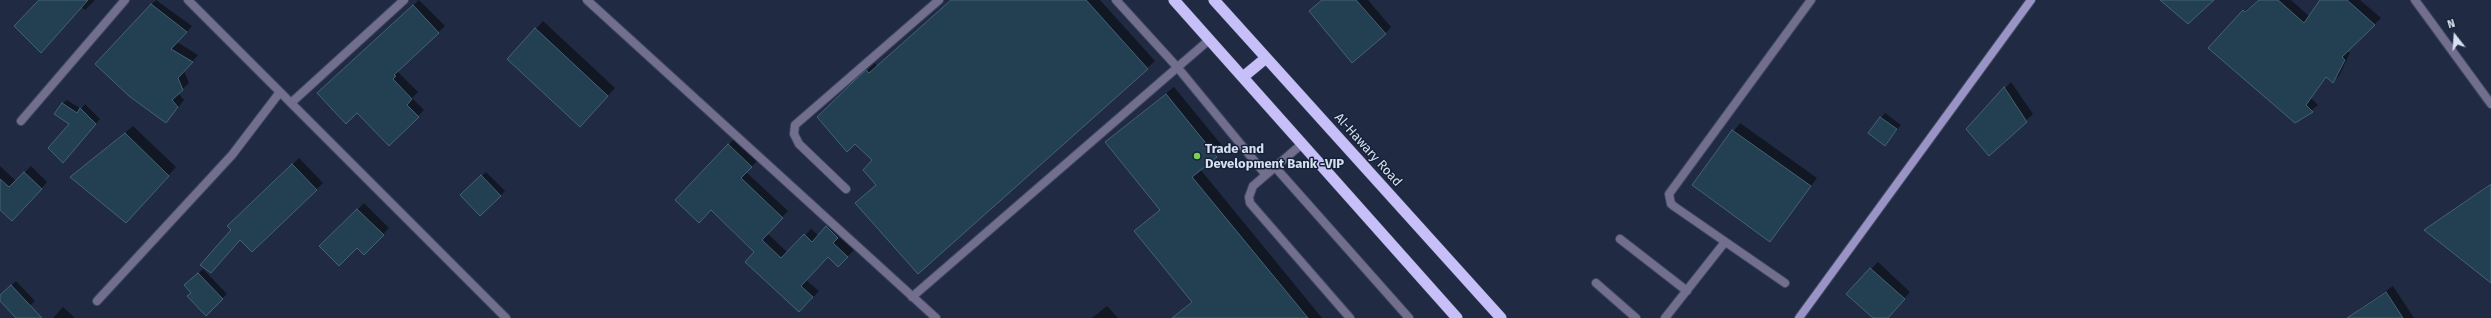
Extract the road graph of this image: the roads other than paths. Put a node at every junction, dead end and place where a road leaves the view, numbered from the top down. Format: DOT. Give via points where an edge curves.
graph roads {
  1 [pos="125,0"];
  2 [pos="188,0"];
  3 [pos="404,0"];
  4 [pos="587,0"];
  5 [pos="939,0"];
  6 [pos="1116,0"];
  7 [pos="1174,0"];
  8 [pos="1214,0"];
  9 [pos="1812,0"];
  10 [pos="2031,0"];
  11 [pos="2415,0"];
  12 [pos="1209,40"];
  13 [pos="1266,58"];
  14 [pos="1178,68"];
  15 [pos="1243,77"];
  16 [pos="280,92"];
  17 [pos="291,103"];
  18 [pos="2491,104"];
  19 [pos="21,121"];
  20 [pos="1303,143"];
  21 [pos="1275,167"];
  22 [pos="1266,174"];
  23 [pos="846,189"];
  24 [pos="1620,239"];
  25 [pos="1725,242"];
  26 [pos="1596,283"];
  27 [pos="1785,283"];
  28 [pos="1687,291"];
  29 [pos="912,297"];
  30 [pos="98,301"];
  31 [pos="506,318"];
  32 [pos="936,318"];
  33 [pos="1350,318"];
  34 [pos="1409,318"];
  35 [pos="1457,318"];
  36 [pos="1501,318"];
  37 [pos="1636,318"];
  38 [pos="1665,318"];
  39 [pos="1799,318"];
  1 -- 19 [label="street"];
  2 -- 16 [label="street"];
  3 -- 17 [label="street"];
  4 -- 29 [label="street"];
  5 -- 23 [label="street" via="795,125 794,134 799,144"];
  6 -- 14 [label="street"];
  7 -- 12 [label="highway"];
  8 -- 13 [label="highway, Al-Hawary Road"];
  9 -- 25 [label="street" via="1670,189 1669,199 1674,207"];
  10 -- 39 [label="main road"];
  11 -- 18 [label="street"];
  12 -- 14 [label="street"];
  12 -- 15 [label="highway"];
  13 -- 15 [label="highway"];
  13 -- 36 [label="highway, Al-Hawary Road"];
  14 -- 22 [label="street"];
  14 -- 29 [label="street"];
  15 -- 20 [label="highway"];
  16 -- 17 [label="street"];
  16 -- 30 [label="street" via="232,155"];
  17 -- 31 [label="street"];
  20 -- 21 [label="street"];
  20 -- 35 [label="highway"];
  21 -- 22 [label="street"];
  21 -- 34 [label="street"];
  22 -- 33 [label="street" via="1250,191 1250,203"];
  24 -- 28 [label="street"];
  25 -- 27 [label="street"];
  25 -- 28 [label="street"];
  26 -- 37 [label="street"];
  28 -- 38 [label="street"];
  29 -- 32 [label="street"];
}
